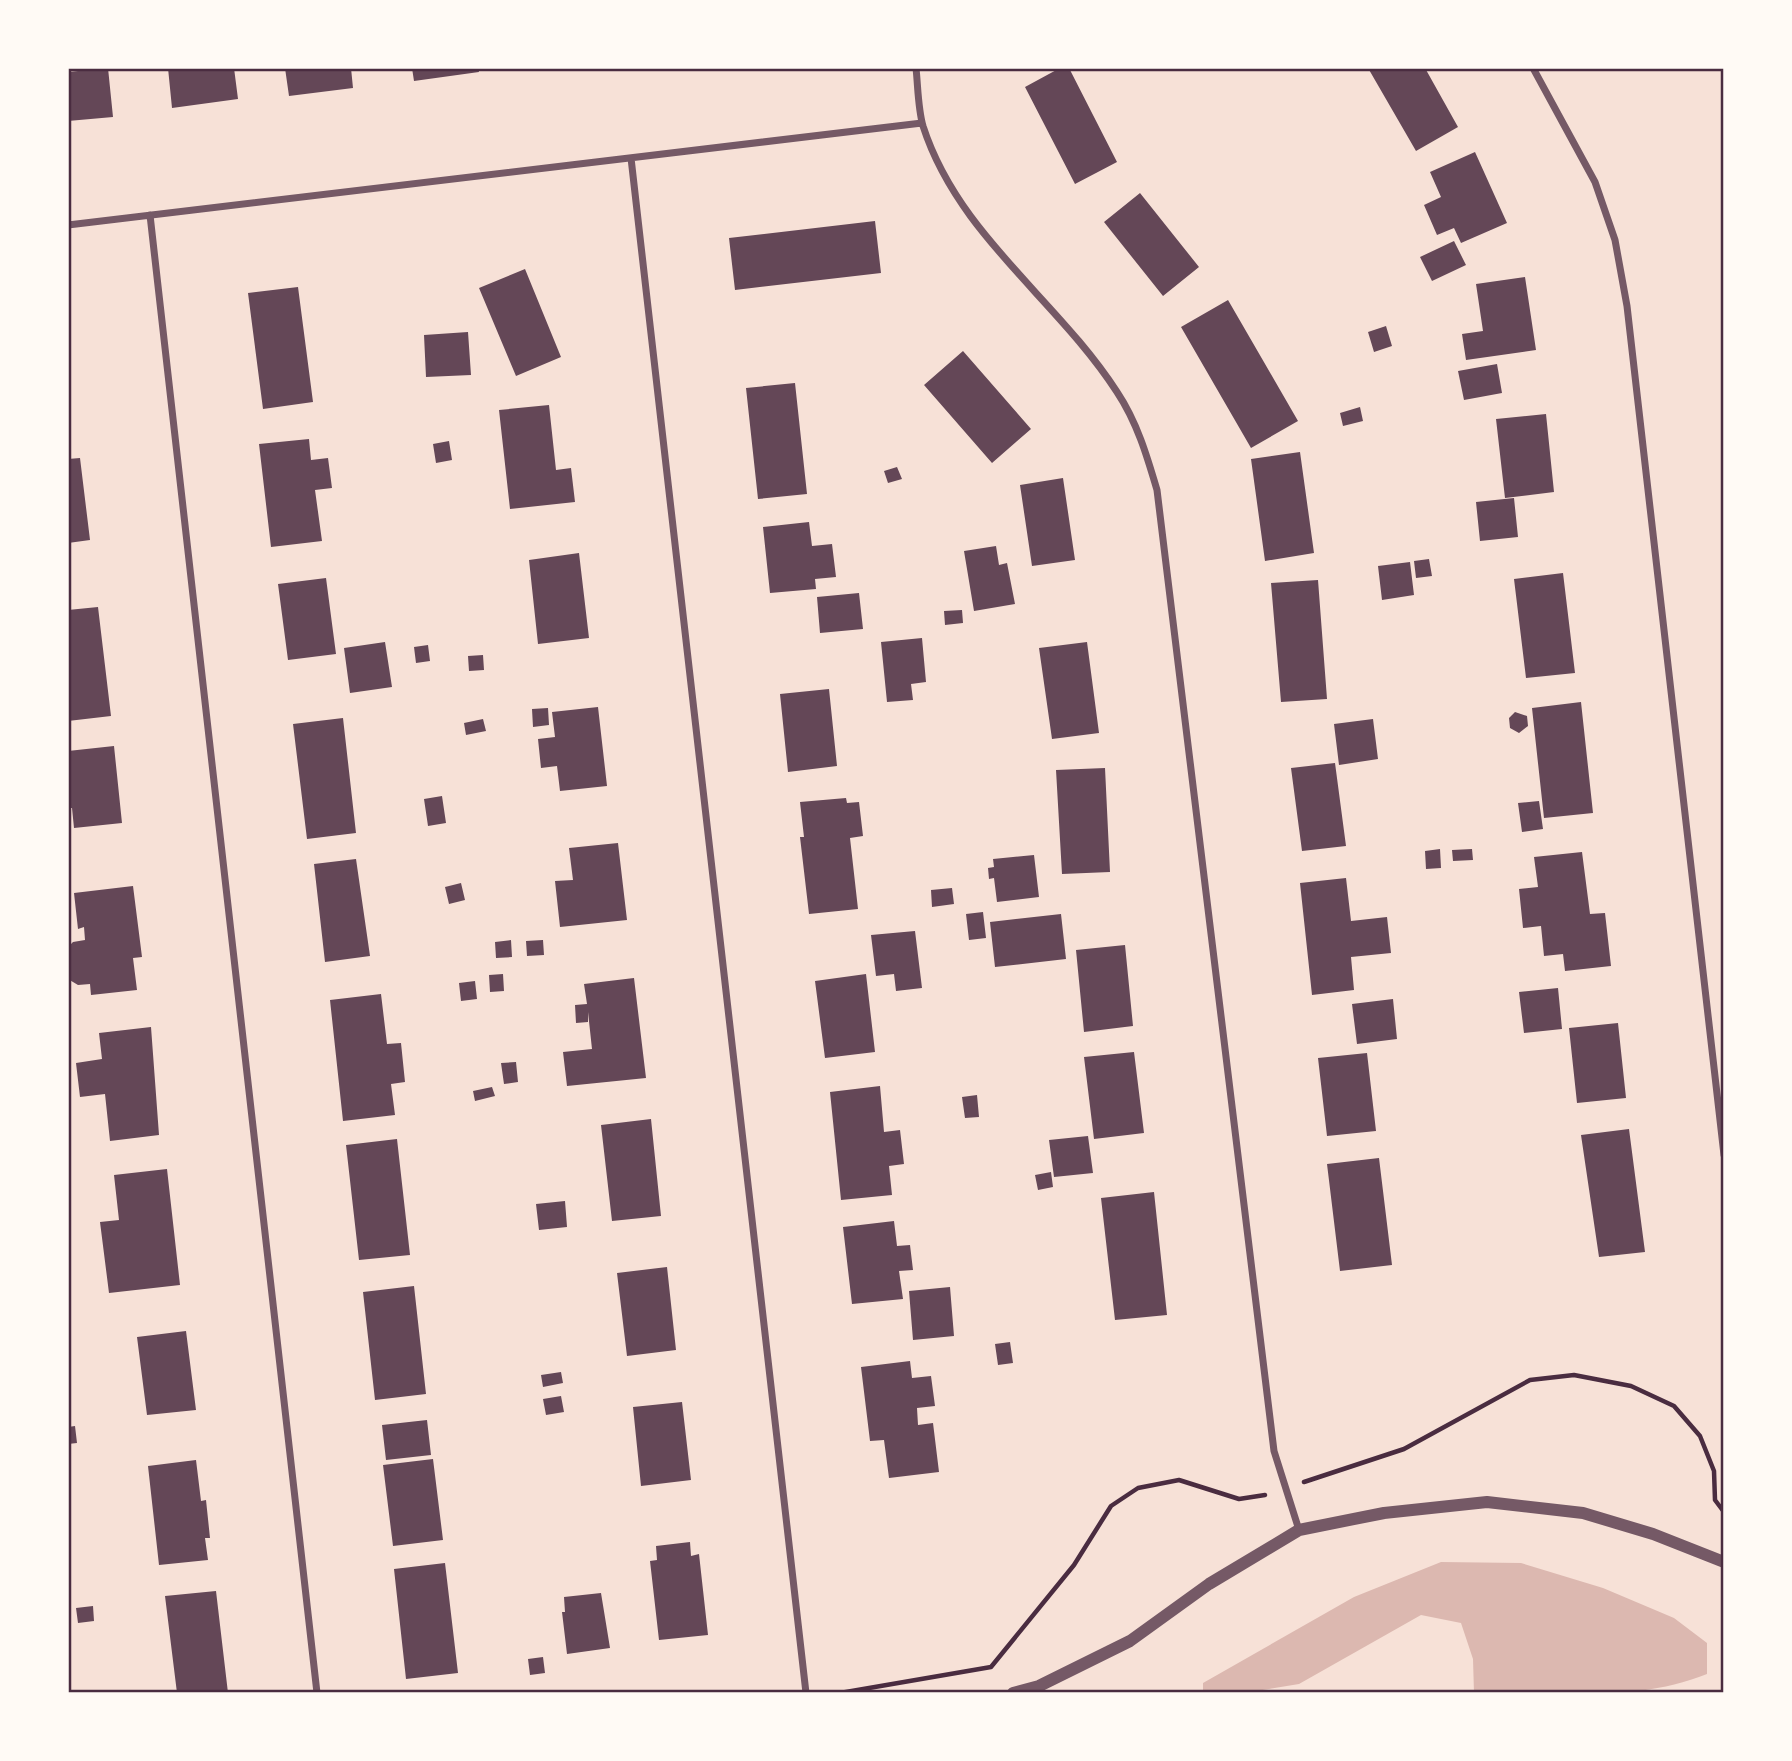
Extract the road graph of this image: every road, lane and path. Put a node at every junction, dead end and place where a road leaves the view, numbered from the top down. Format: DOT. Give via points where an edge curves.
graph roads {
  1 [pos="916,68"];
  2 [pos="1533,68"];
  3 [pos="922,123"];
  4 [pos="631,158"];
  5 [pos="150,215"];
  6 [pos="68,225"];
  7 [pos="1724,1155"];
  8 [pos="1317,1478"];
  9 [pos="1259,1497"];
  10 [pos="1724,1512"];
  11 [pos="1299,1530"];
  12 [pos="1724,1562"];
  13 [pos="317,1693"];
  14 [pos="806,1693"];
  15 [pos="841,1693"];
  16 [pos="1013,1693"];
  1 -- 3 [label="street"];
  2 -- 7 [label="street" via="1595,182 1615,240 1627,306"];
  3 -- 4 [label="street"];
  3 -- 11 [label="street" via="937,163 962,207 1118,393 1142,440 1157,490 1274,1451"];
  4 -- 5 [label="street"];
  4 -- 14 [label="street"];
  5 -- 6 [label="street"];
  5 -- 13 [label="street"];
  8 -- 10 [label="path" via="1404,1449 1530,1380 1574,1375 1631,1386 1674,1406 1700,1436 1714,1471 1715,1500"];
  9 -- 15 [label="path" via="1239,1499 1179,1480 1138,1488 1111,1506 1074,1565 991,1667"];
  11 -- 12 [label="street" via="1384,1513 1487,1502 1583,1513"];
  11 -- 16 [label="street" via="1209,1584 1130,1641 1039,1686"];
}
